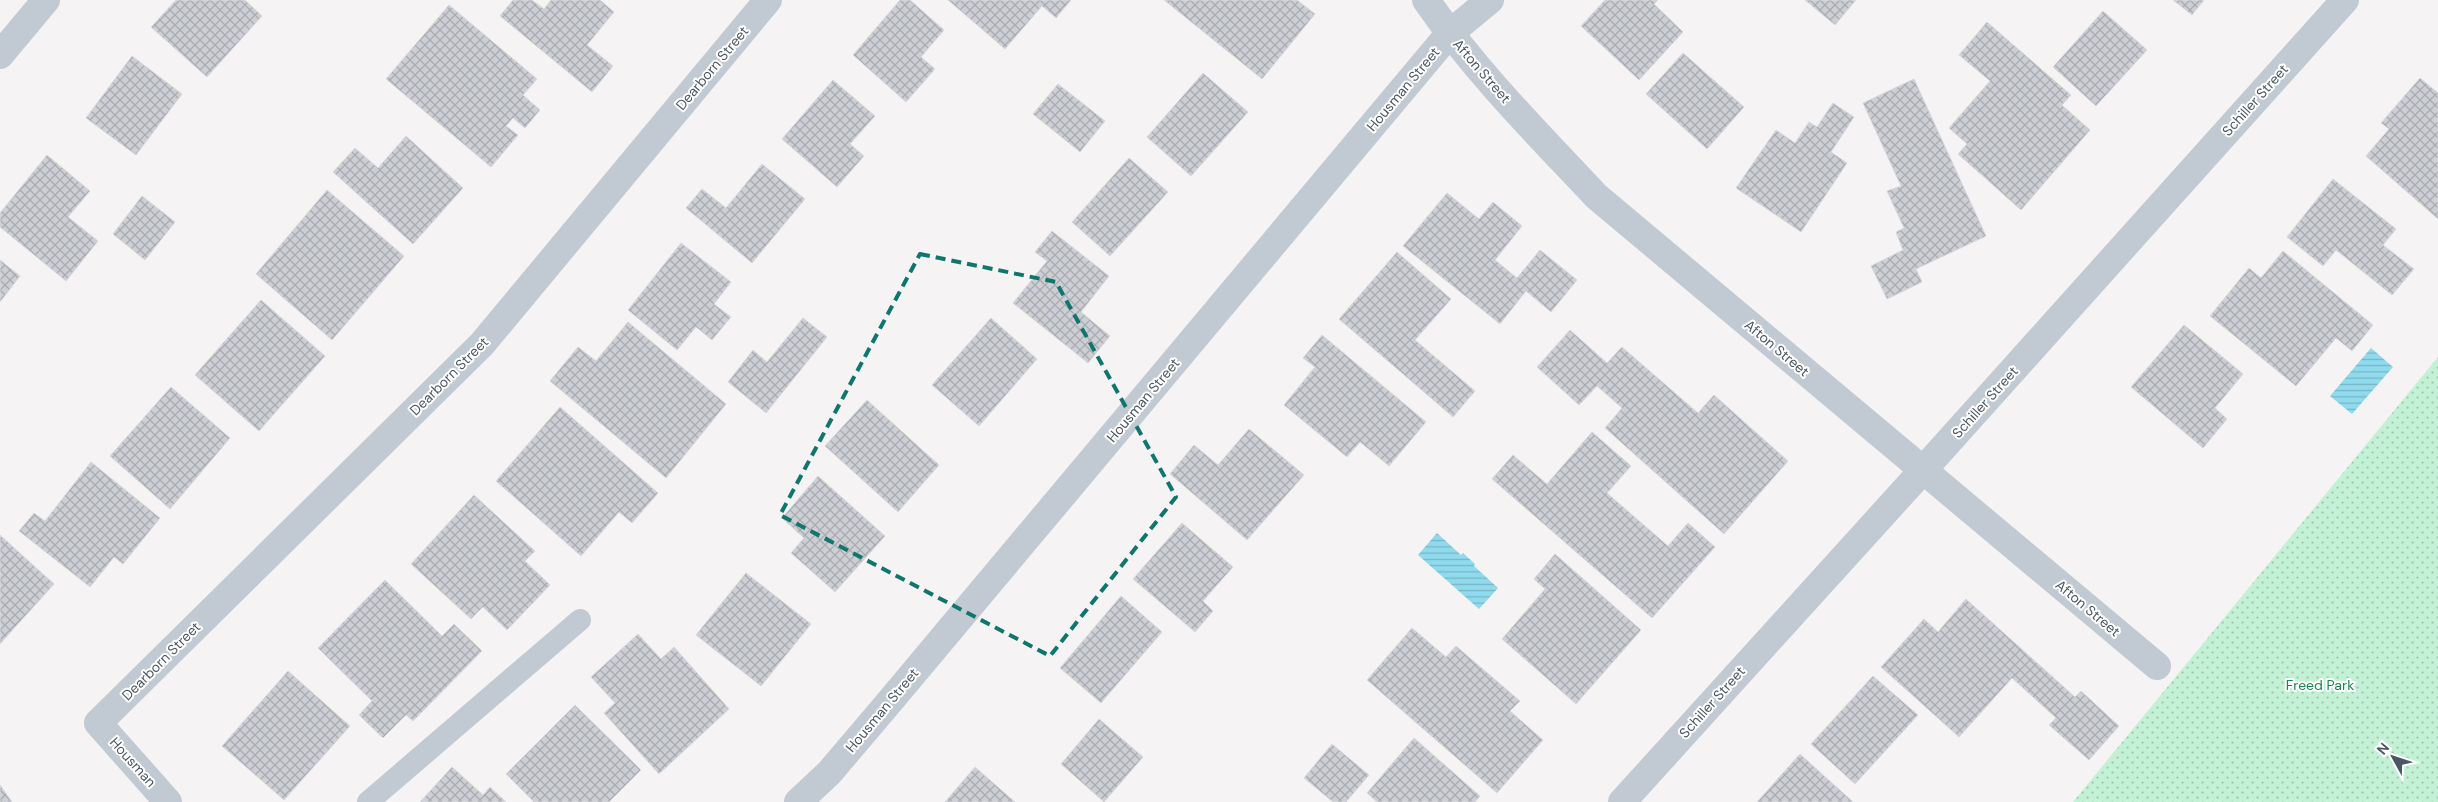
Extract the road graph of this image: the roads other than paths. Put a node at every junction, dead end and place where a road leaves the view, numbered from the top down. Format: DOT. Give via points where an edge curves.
graph roads {
  1 [pos="46,0"];
  2 [pos="768,0"];
  3 [pos="1426,0"];
  4 [pos="1490,0"];
  5 [pos="2345,0"];
  6 [pos="1449,34"];
  7 [pos="0,55"];
  8 [pos="1924,470"];
  9 [pos="580,620"];
  10 [pos="2157,666"];
  11 [pos="98,723"];
  12 [pos="168,802"];
  13 [pos="368,802"];
  14 [pos="798,802"];
  15 [pos="1622,802"];
  1 -- 7 [label="street"];
  2 -- 11 [label="street, Dearborn Street" via="482,344"];
  3 -- 6 [label="street, Afton Street"];
  4 -- 6 [label="street, Housman Street"];
  5 -- 8 [label="street, Schiller Street"];
  6 -- 8 [label="street, Afton Street" via="1596,196"];
  6 -- 14 [label="street, Housman Street" via="891,700 829,772"];
  8 -- 10 [label="street, Afton Street"];
  8 -- 15 [label="street, Schiller Street"];
  9 -- 13 [label="lane"];
  11 -- 12 [label="street, Housman"];
}
